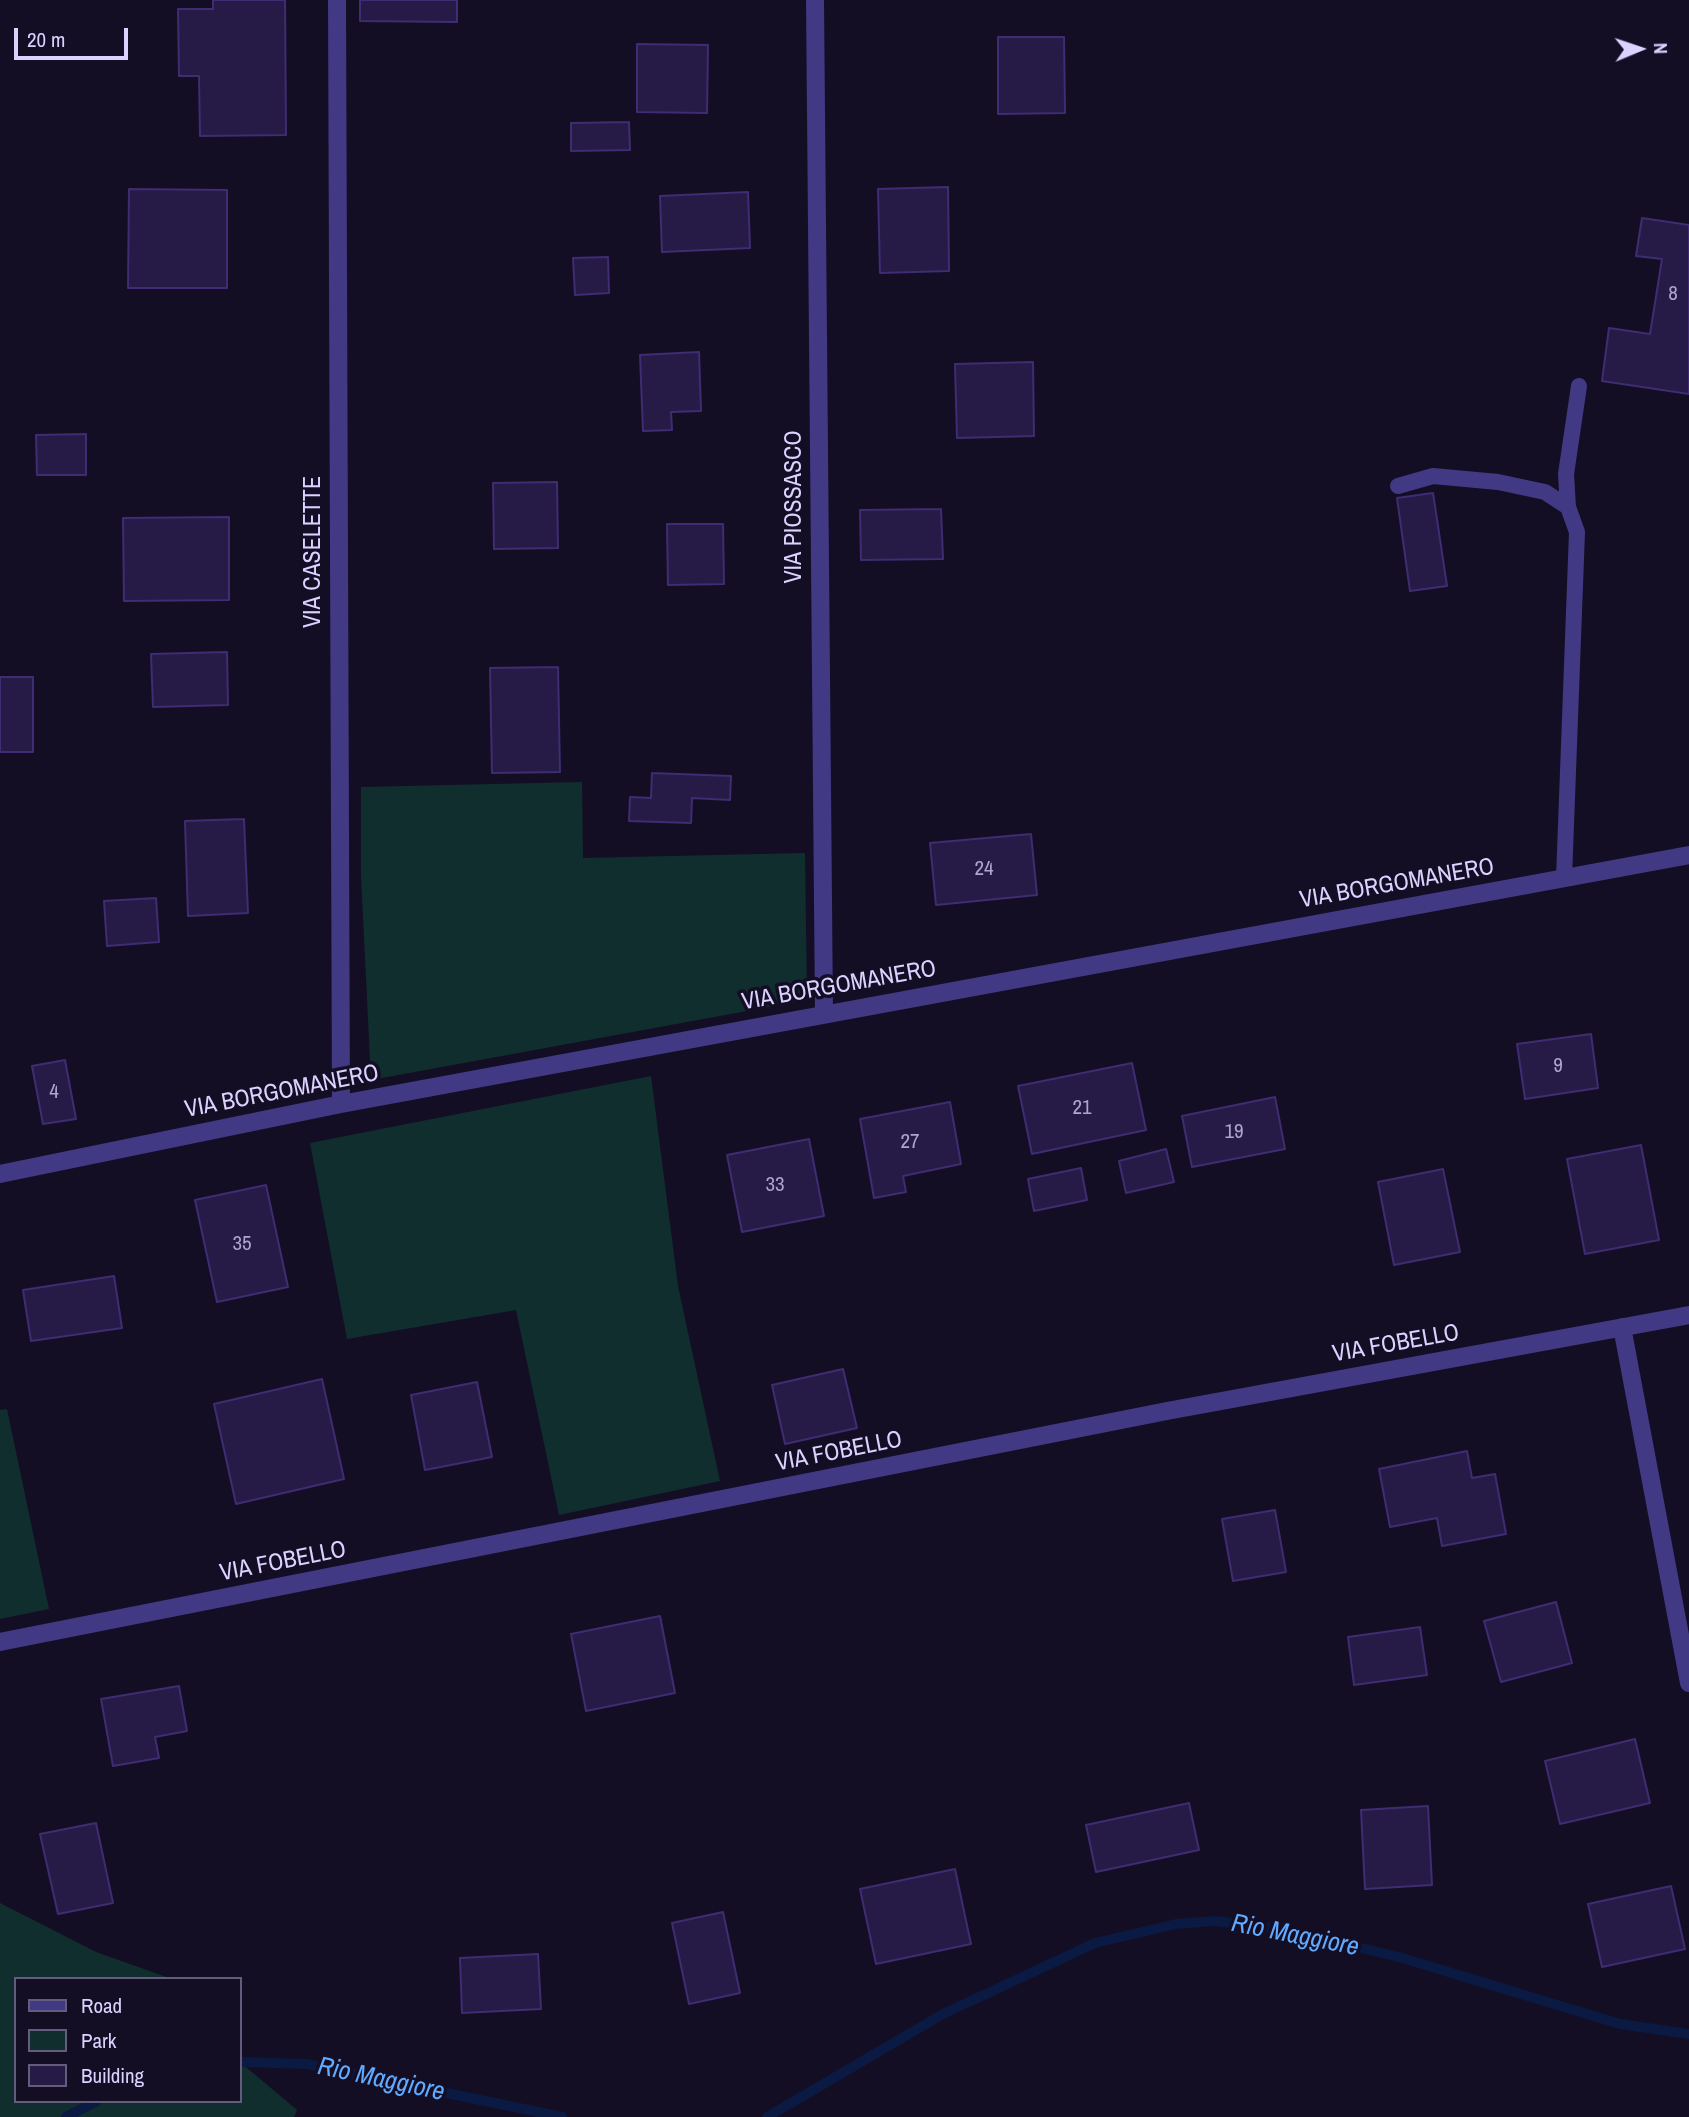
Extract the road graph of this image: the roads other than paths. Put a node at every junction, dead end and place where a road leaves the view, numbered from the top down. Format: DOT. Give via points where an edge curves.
graph roads {
  1 [pos="337,0"];
  2 [pos="816,0"];
  3 [pos="1579,386"];
  4 [pos="1398,486"];
  5 [pos="1568,507"];
  6 [pos="1689,855"];
  7 [pos="1564,878"];
  8 [pos="824,1013"];
  9 [pos="341,1104"];
  10 [pos="0,1174"];
  11 [pos="1689,1315"];
  12 [pos="1622,1327"];
  13 [pos="0,1642"];
  14 [pos="1689,1683"];
  1 -- 9 [label="street, VIA CASELETTE"];
  2 -- 8 [label="street, VIA PIOSSASCO"];
  3 -- 5 [label="lane" via="1566,474"];
  4 -- 5 [label="lane" via="1433,476 1498,482 1545,492"];
  5 -- 7 [label="lane" via="1577,532"];
  6 -- 7 [label="street, VIA BORGOMANERO"];
  7 -- 8 [label="street, VIA BORGOMANERO"];
  8 -- 9 [label="street, VIA BORGOMANERO"];
  9 -- 10 [label="street, VIA BORGOMANERO"];
  11 -- 12 [label="street, VIA FOBELLO"];
  12 -- 13 [label="street, VIA FOBELLO" via="1167,1411"];
  12 -- 14 [label="street"];
}
